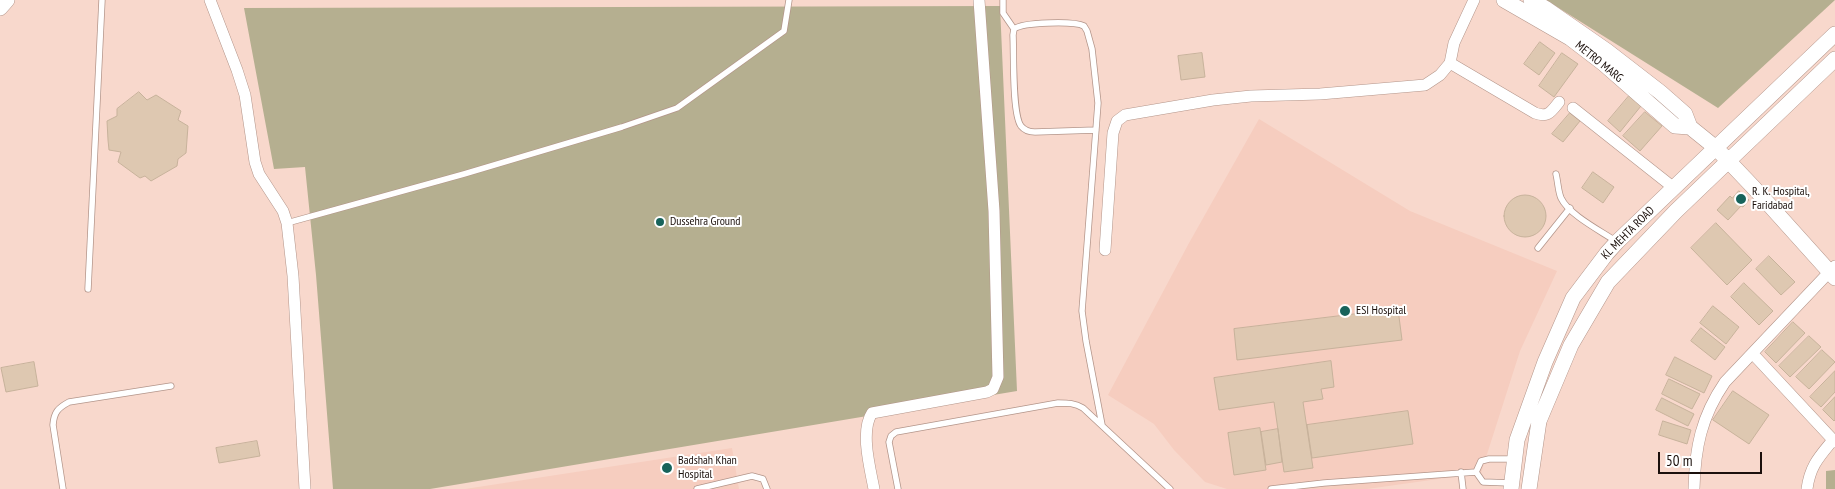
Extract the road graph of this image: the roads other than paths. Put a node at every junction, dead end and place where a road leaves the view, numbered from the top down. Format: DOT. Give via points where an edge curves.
graph roads {
  1 [pos="6,0"];
  2 [pos="102,0"];
  3 [pos="210,0"];
  4 [pos="789,0"];
  5 [pos="979,0"];
  6 [pos="1003,0"];
  7 [pos="1474,0"];
  8 [pos="1504,0"];
  9 [pos="1531,0"];
  10 [pos="0,8"];
  11 [pos="1014,29"];
  12 [pos="1835,34"];
  13 [pos="1835,59"];
  14 [pos="1450,63"];
  15 [pos="1559,102"];
  16 [pos="1573,108"];
  17 [pos="1690,127"];
  18 [pos="1096,130"];
  19 [pos="1716,148"];
  20 [pos="1728,161"];
  21 [pos="1556,174"];
  22 [pos="1674,188"];
  23 [pos="1570,208"];
  24 [pos="287,223"];
  25 [pos="1617,242"];
  26 [pos="1538,248"];
  27 [pos="1105,250"];
  28 [pos="1833,272"];
  29 [pos="88,289"];
  30 [pos="1753,354"];
  31 [pos="171,386"];
  32 [pos="1102,425"];
  33 [pos="1834,441"];
  34 [pos="1514,459"];
  35 [pos="1461,472"];
  36 [pos="1476,472"];
  37 [pos="1511,486"];
  38 [pos="63,489"];
  39 [pos="305,489"];
  40 [pos="697,489"];
  41 [pos="767,489"];
  42 [pos="874,489"];
  43 [pos="898,489"];
  44 [pos="1169,489"];
  45 [pos="1272,489"];
  46 [pos="1463,489"];
  47 [pos="1528,489"];
  48 [pos="1694,489"];
  49 [pos="1807,489"];
  1 -- 10 [label="street"];
  2 -- 29 [label="lane"];
  3 -- 24 [label="street" via="245,95 259,174"];
  4 -- 24 [label="lane" via="784,31 677,108 622,127"];
  5 -- 42 [label="street" via="994,211 998,377 993,389 987,392 872,413 866,435"];
  6 -- 11 [label="lane" via="1003,12"];
  7 -- 14 [label="street" via="1454,43"];
  8 -- 17 [label="street, METRO MARG" via="1570,38 1675,126"];
  9 -- 17 [label="street, METRO MARG" via="1660,92 1685,114"];
  11 -- 18 [label="lane" via="1016,113 1022,128 1035,132"];
  11 -- 18 [label="lane" via="1072,23 1084,26 1092,49 1098,102"];
  12 -- 19 [label="street, KL MEHTA ROAD"];
  13 -- 20 [label="street, KL MEHTA ROAD"];
  14 -- 15 [label="street" via="1543,116"];
  14 -- 27 [label="street" via="1432,82 1420,87 1251,96 1124,115 1116,121 1113,132"];
  16 -- 22 [label="street"];
  17 -- 19 [label="street, METRO MARG"];
  18 -- 32 [label="lane" via="1082,311"];
  19 -- 20 [label="street, METRO MARG"];
  19 -- 22 [label="street, KL MEHTA ROAD"];
  20 -- 28 [label="street, METRO MARG"];
  20 -- 47 [label="street, KL MEHTA ROAD" via="1608,282 1571,345 1540,421"];
  21 -- 23 [label="lane" via="1561,197"];
  22 -- 25 [label="street, KL MEHTA ROAD"];
  23 -- 25 [label="lane"];
  23 -- 26 [label="lane"];
  24 -- 39 [label="street"];
  25 -- 34 [label="street, KL MEHTA ROAD" via="1573,298 1545,362 1517,440"];
  28 -- 30 [label="street"];
  30 -- 33 [label="street"];
  30 -- 48 [label="street" via="1725,382 1709,408 1698,440"];
  31 -- 38 [label="lane" via="69,402 58,408 53,425"];
  32 -- 43 [label="lane" via="1076,404 1058,403 896,432 890,442"];
  32 -- 44 [label="lane"];
  33 -- 49 [label="street" via="1815,462"];
  34 -- 36 [label="lane" via="1481,461"];
  34 -- 37 [label="street, KL MEHTA ROAD"];
  35 -- 36 [label="lane"];
  35 -- 45 [label="lane"];
  35 -- 46 [label="lane"];
  36 -- 37 [label="lane" via="1483,482"];
  40 -- 41 [label="lane" via="752,476 762,479"];
}
